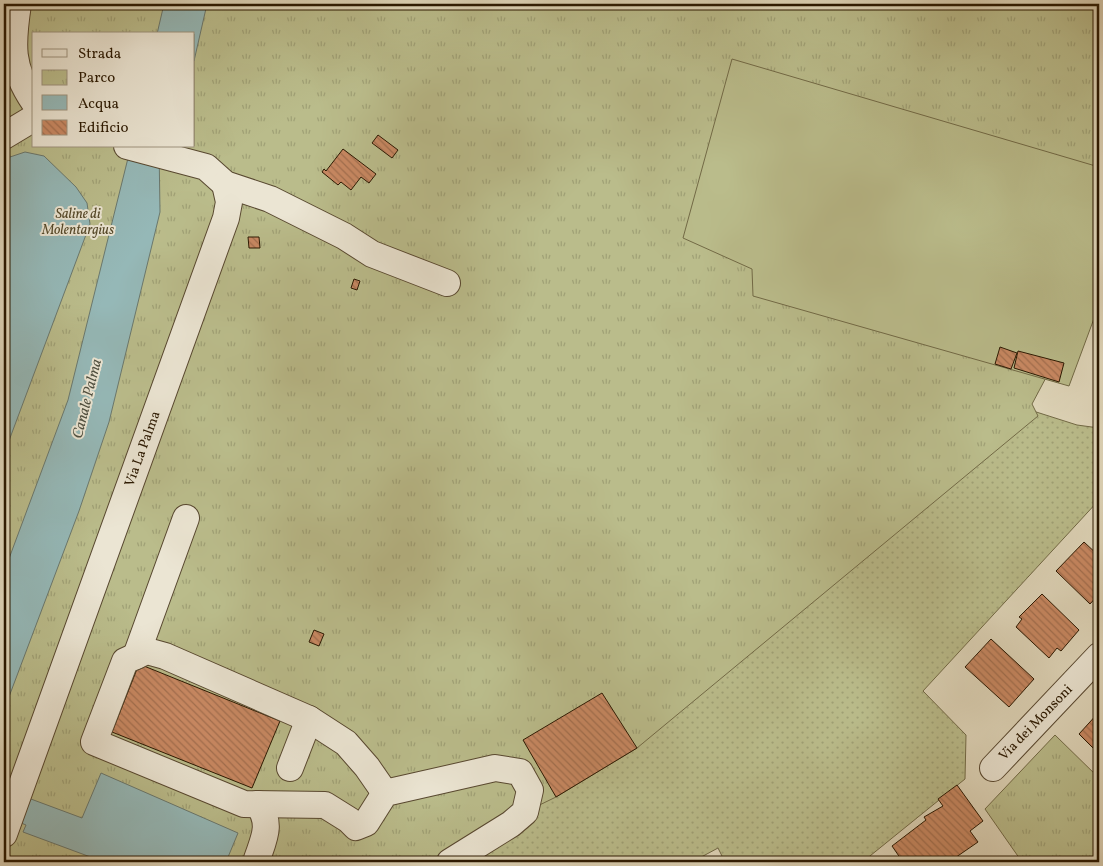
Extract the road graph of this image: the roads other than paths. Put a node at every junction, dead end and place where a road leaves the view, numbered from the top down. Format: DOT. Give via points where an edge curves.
graph roads {
  1 [pos="18,4"];
  2 [pos="32,99"];
  3 [pos="32,119"];
  4 [pos="4,136"];
  5 [pos="134,148"];
  6 [pos="225,184"];
  7 [pos="447,283"];
  8 [pos="186,518"];
  9 [pos="136,656"];
  10 [pos="1099,656"];
  11 [pos="309,719"];
  12 [pos="290,768"];
  13 [pos="993,768"];
  14 [pos="384,793"];
  15 [pos="258,804"];
  16 [pos="5,831"];
  17 [pos="256,862"];
  18 [pos="450,862"];
  1 -- 2 [label="street" via="13,36 14,64"];
  3 -- 4 [label="street"];
  5 -- 6 [label="street" via="206,167"];
  6 -- 7 [label="street" via="270,198 372,254"];
  6 -- 16 [label="street, Via La Palma" via="229,202 226,218"];
  8 -- 9 [label="street"];
  9 -- 11 [label="street" via="147,651 165,656"];
  9 -- 15 [label="street" via="125,661 94,742 244,804"];
  10 -- 13 [label="street, Via dei Monsoni"];
  11 -- 12 [label="street"];
  11 -- 14 [label="street" via="346,743"];
  14 -- 15 [label="street" via="366,823 356,828 325,805"];
  14 -- 18 [label="street" via="495,768 520,772 530,790 525,812 512,824"];
  15 -- 17 [label="street" via="266,816 266,831"];
}
